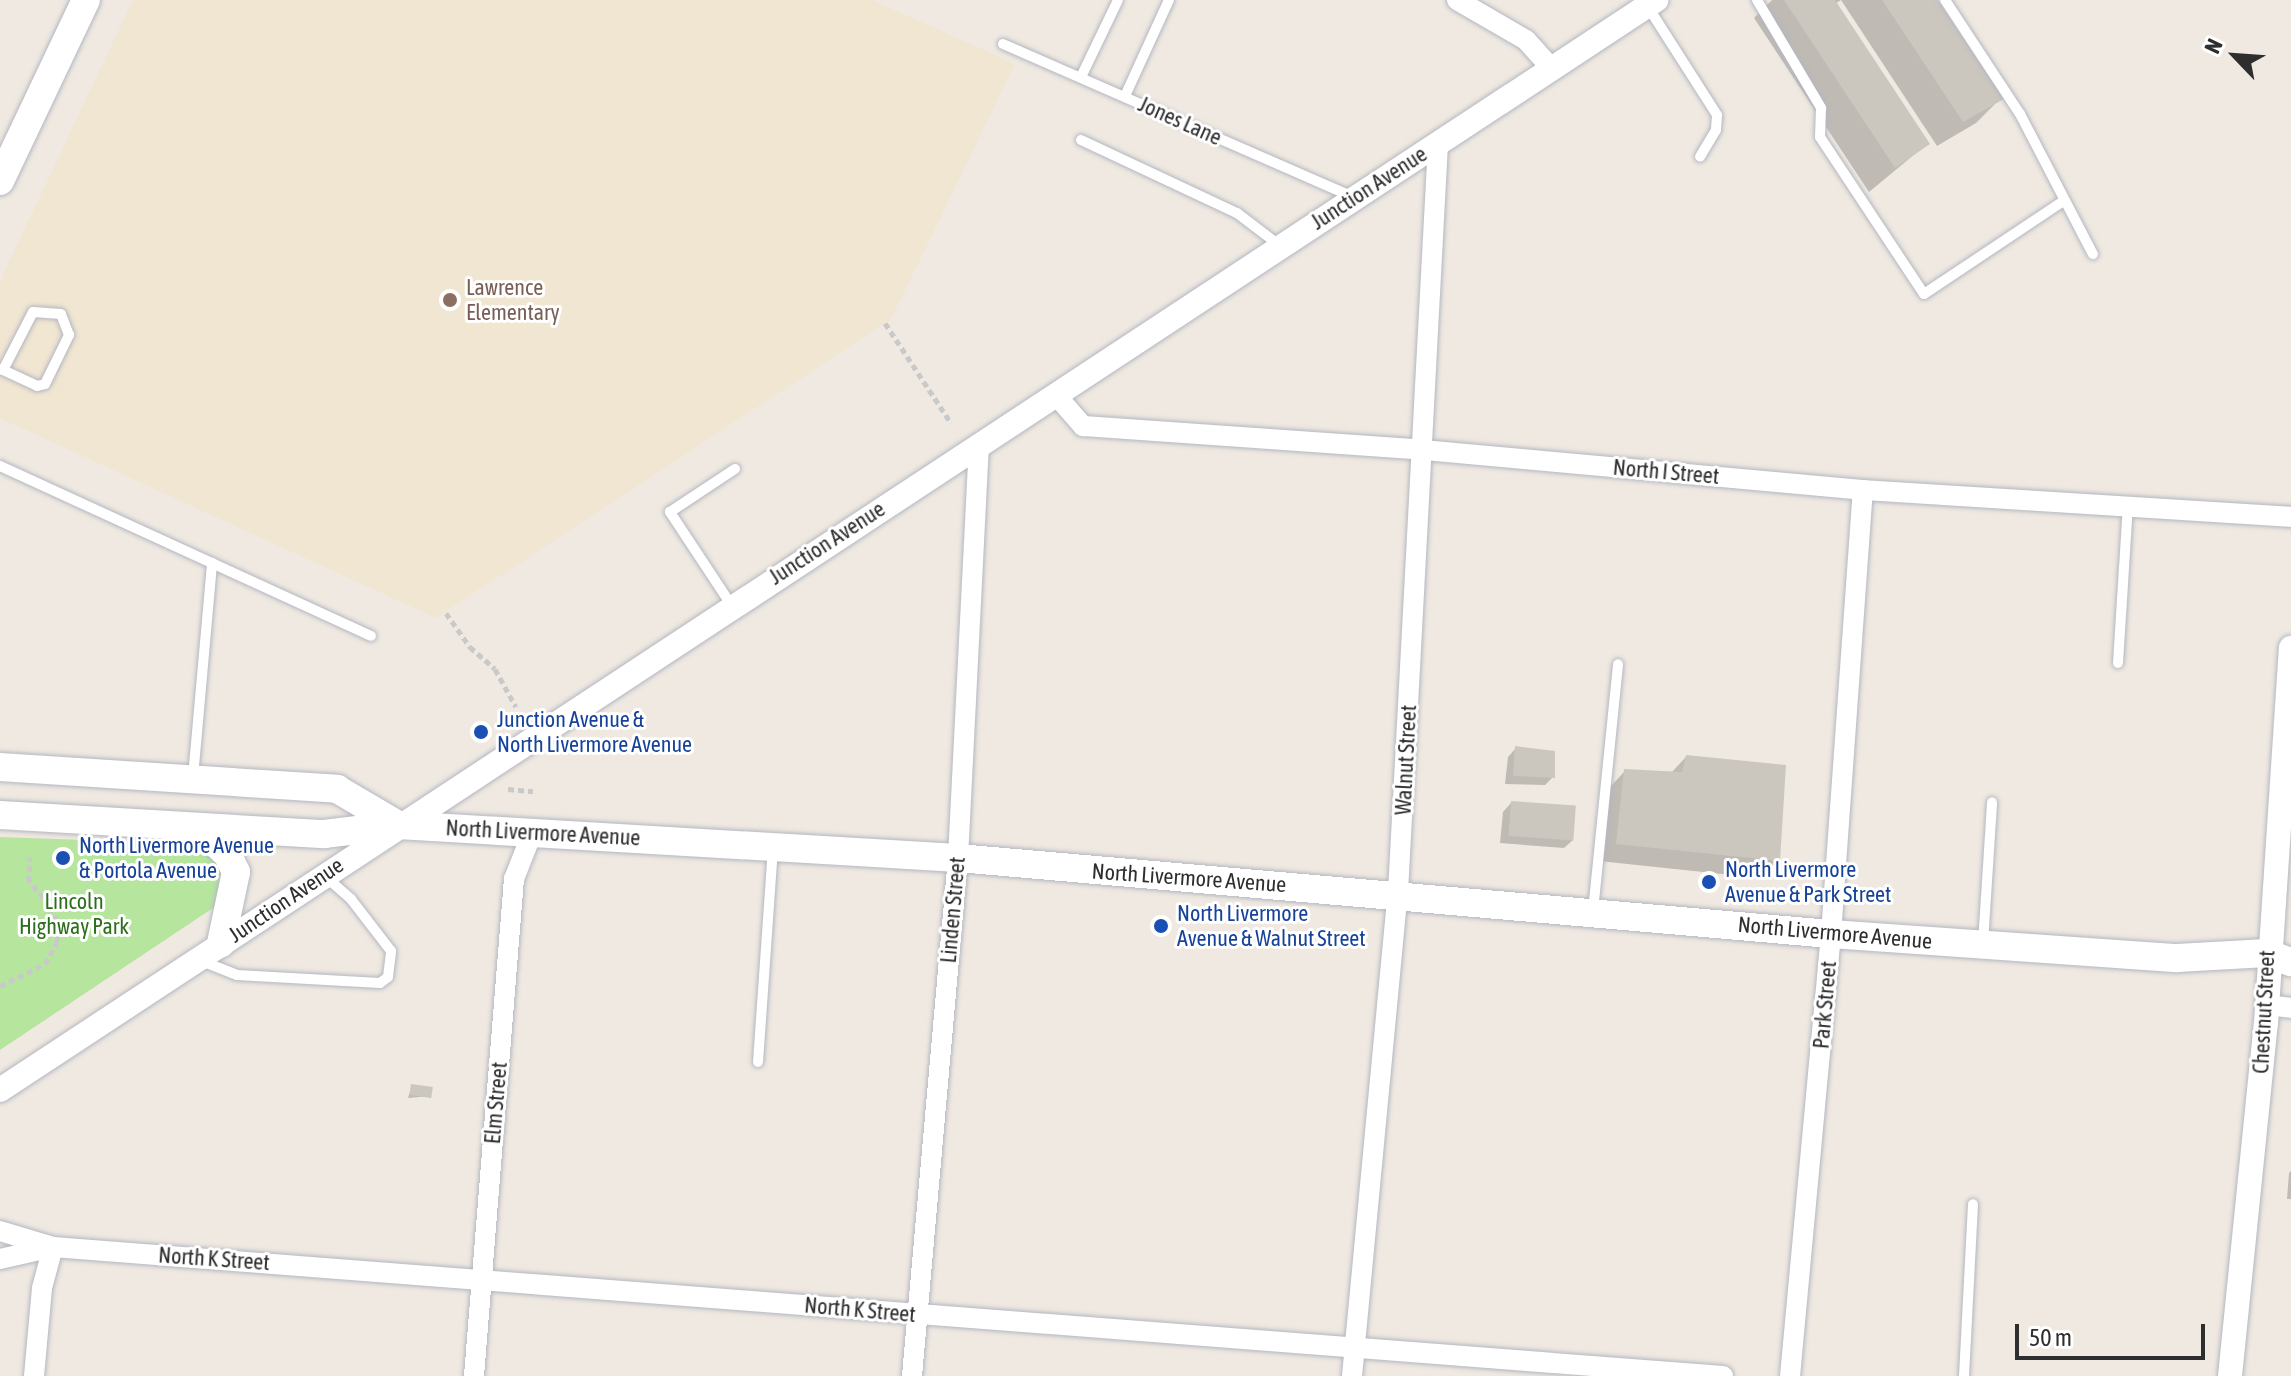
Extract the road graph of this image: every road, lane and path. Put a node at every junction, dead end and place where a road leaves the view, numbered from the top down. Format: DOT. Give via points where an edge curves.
graph roads {
  1 [pos="86,0"];
  2 [pos="1118,0"];
  3 [pos="1169,0"];
  4 [pos="1457,0"];
  5 [pos="1757,0"];
  6 [pos="1945,0"];
  7 [pos="1651,3"];
  8 [pos="1483,6"];
  9 [pos="1003,44"];
  10 [pos="1551,68"];
  11 [pos="1081,77"];
  12 [pos="1125,96"];
  13 [pos="1081,140"];
  14 [pos="1438,143"];
  15 [pos="1700,157"];
  16 [pos="0,181"];
  17 [pos="1356,197"];
  18 [pos="2062,202"];
  19 [pos="1280,247"];
  20 [pos="2093,254"];
  21 [pos="885,323"];
  22 [pos="2,369"];
  23 [pos="1055,394"];
  24 [pos="951,423"];
  25 [pos="979,444"];
  26 [pos="1424,450"];
  27 [pos="0,466"];
  28 [pos="735,469"];
  29 [pos="1863,490"];
  30 [pos="2128,506"];
  31 [pos="2291,517"];
  32 [pos="212,563"];
  33 [pos="732,606"];
  34 [pos="446,613"];
  35 [pos="371,636"];
  36 [pos="2291,648"];
  37 [pos="2118,663"];
  38 [pos="1618,664"];
  39 [pos="516,707"];
  40 [pos="0,767"];
  41 [pos="193,779"];
  42 [pos="508,789"];
  43 [pos="533,791"];
  44 [pos="1992,802"];
  45 [pos="0,815"];
  46 [pos="398,825"];
  47 [pos="198,827"];
  48 [pos="532,833"];
  49 [pos="773,847"];
  50 [pos="30,857"];
  51 [pos="958,858"];
  52 [pos="324,875"];
  53 [pos="1398,892"];
  54 [pos="1593,911"];
  55 [pos="1831,934"];
  56 [pos="2291,938"];
  57 [pos="221,943"];
  58 [pos="1983,945"];
  59 [pos="2279,958"];
  60 [pos="197,959"];
  61 [pos="0,986"];
  62 [pos="2279,1006"];
  63 [pos="758,1062"];
  64 [pos="0,1090"];
  65 [pos="1973,1204"];
  66 [pos="0,1231"];
  67 [pos="53,1247"];
  68 [pos="0,1259"];
  69 [pos="481,1280"];
  70 [pos="917,1315"];
  71 [pos="1353,1345"];
  72 [pos="34,1376"];
  73 [pos="474,1376"];
  74 [pos="912,1376"];
  75 [pos="1352,1376"];
  76 [pos="1723,1376"];
  77 [pos="1790,1376"];
  78 [pos="1964,1376"];
  79 [pos="2230,1376"];
  1 -- 16 [label="main road"];
  2 -- 11 [label="lane"];
  3 -- 12 [label="lane"];
  4 -- 8 [label="street"];
  5 -- 18 [label="lane" via="1821,108 1820,137 1924,294"];
  6 -- 18 [label="lane" via="2020,114"];
  7 -- 10 [label="street, Junction Avenue"];
  7 -- 15 [label="lane" via="1717,115 1716,130"];
  8 -- 10 [label="street"];
  9 -- 11 [label="lane, Jones Lane"];
  10 -- 14 [label="street, Junction Avenue"];
  11 -- 12 [label="lane, Jones Lane"];
  12 -- 17 [label="lane, Jones Lane"];
  13 -- 19 [label="lane" via="1237,213"];
  14 -- 17 [label="street, Junction Avenue"];
  14 -- 26 [label="street, Walnut Street"];
  17 -- 19 [label="street, Junction Avenue"];
  18 -- 20 [label="lane"];
  19 -- 23 [label="street, Junction Avenue"];
  21 -- 24 [label="path"];
  22 -- 22 [label="lane" via="45,384 69,335 61,314 33,312"];
  23 -- 25 [label="street, Junction Avenue"];
  23 -- 26 [label="street, North I Street" via="1083,426"];
  25 -- 33 [label="street, Junction Avenue"];
  25 -- 51 [label="street, Linden Street"];
  26 -- 29 [label="street, North I Street"];
  26 -- 53 [label="street, Walnut Street"];
  27 -- 32 [label="lane"];
  28 -- 33 [label="lane" via="670,512"];
  29 -- 30 [label="street, North I Street"];
  29 -- 55 [label="street, Park Street"];
  30 -- 31 [label="street, North I Street"];
  30 -- 37 [label="lane"];
  32 -- 35 [label="lane"];
  32 -- 41 [label="lane"];
  33 -- 46 [label="street, Junction Avenue"];
  34 -- 39 [label="path" via="470,647 495,669"];
  36 -- 59 [label="street, Chestnut Street"];
  38 -- 54 [label="lane"];
  40 -- 41 [label="main road, North Livermore Avenue"];
  41 -- 46 [label="main road, North Livermore Avenue" via="337,789"];
  42 -- 43 [label="path"];
  44 -- 58 [label="lane"];
  45 -- 47 [label="main road, North Livermore Avenue"];
  46 -- 47 [label="main road, North Livermore Avenue" via="324,834"];
  46 -- 48 [label="main road, North Livermore Avenue"];
  46 -- 52 [label="street, Junction Avenue"];
  47 -- 57 [label="main road" via="228,855 236,872"];
  48 -- 49 [label="main road, North Livermore Avenue"];
  48 -- 69 [label="street, Elm Street" via="514,879"];
  49 -- 51 [label="main road, North Livermore Avenue"];
  49 -- 63 [label="lane"];
  50 -- 61 [label="path" via="29,881 50,905 57,942 45,964"];
  51 -- 53 [label="main road, North Livermore Avenue"];
  51 -- 70 [label="street, Linden Street"];
  52 -- 57 [label="street, Junction Avenue"];
  52 -- 60 [label="lane" via="351,899 391,951 388,977 380,983 237,975"];
  53 -- 54 [label="main road, North Livermore Avenue"];
  53 -- 71 [label="street, Walnut Street"];
  54 -- 55 [label="main road, North Livermore Avenue"];
  55 -- 58 [label="main road, North Livermore Avenue"];
  55 -- 77 [label="street, Park Street"];
  56 -- 59 [label="main road, North Livermore Avenue"];
  57 -- 60 [label="street, Junction Avenue"];
  58 -- 59 [label="main road, North Livermore Avenue" via="2177,958"];
  59 -- 62 [label="street, Chestnut Street"];
  60 -- 64 [label="street, Junction Avenue"];
  62 -- 79 [label="street, Chestnut Street"];
  65 -- 78 [label="lane"];
  66 -- 67 [label="street"];
  67 -- 68 [label="street, North K Street"];
  67 -- 69 [label="street, North K Street"];
  67 -- 72 [label="street" via="42,1288"];
  69 -- 70 [label="street, North K Street"];
  69 -- 73 [label="street, Elm Street"];
  70 -- 71 [label="street, North K Street"];
  70 -- 74 [label="street, Linden Street"];
  71 -- 75 [label="street, Walnut Street"];
  71 -- 76 [label="street, North K Street"];
}
